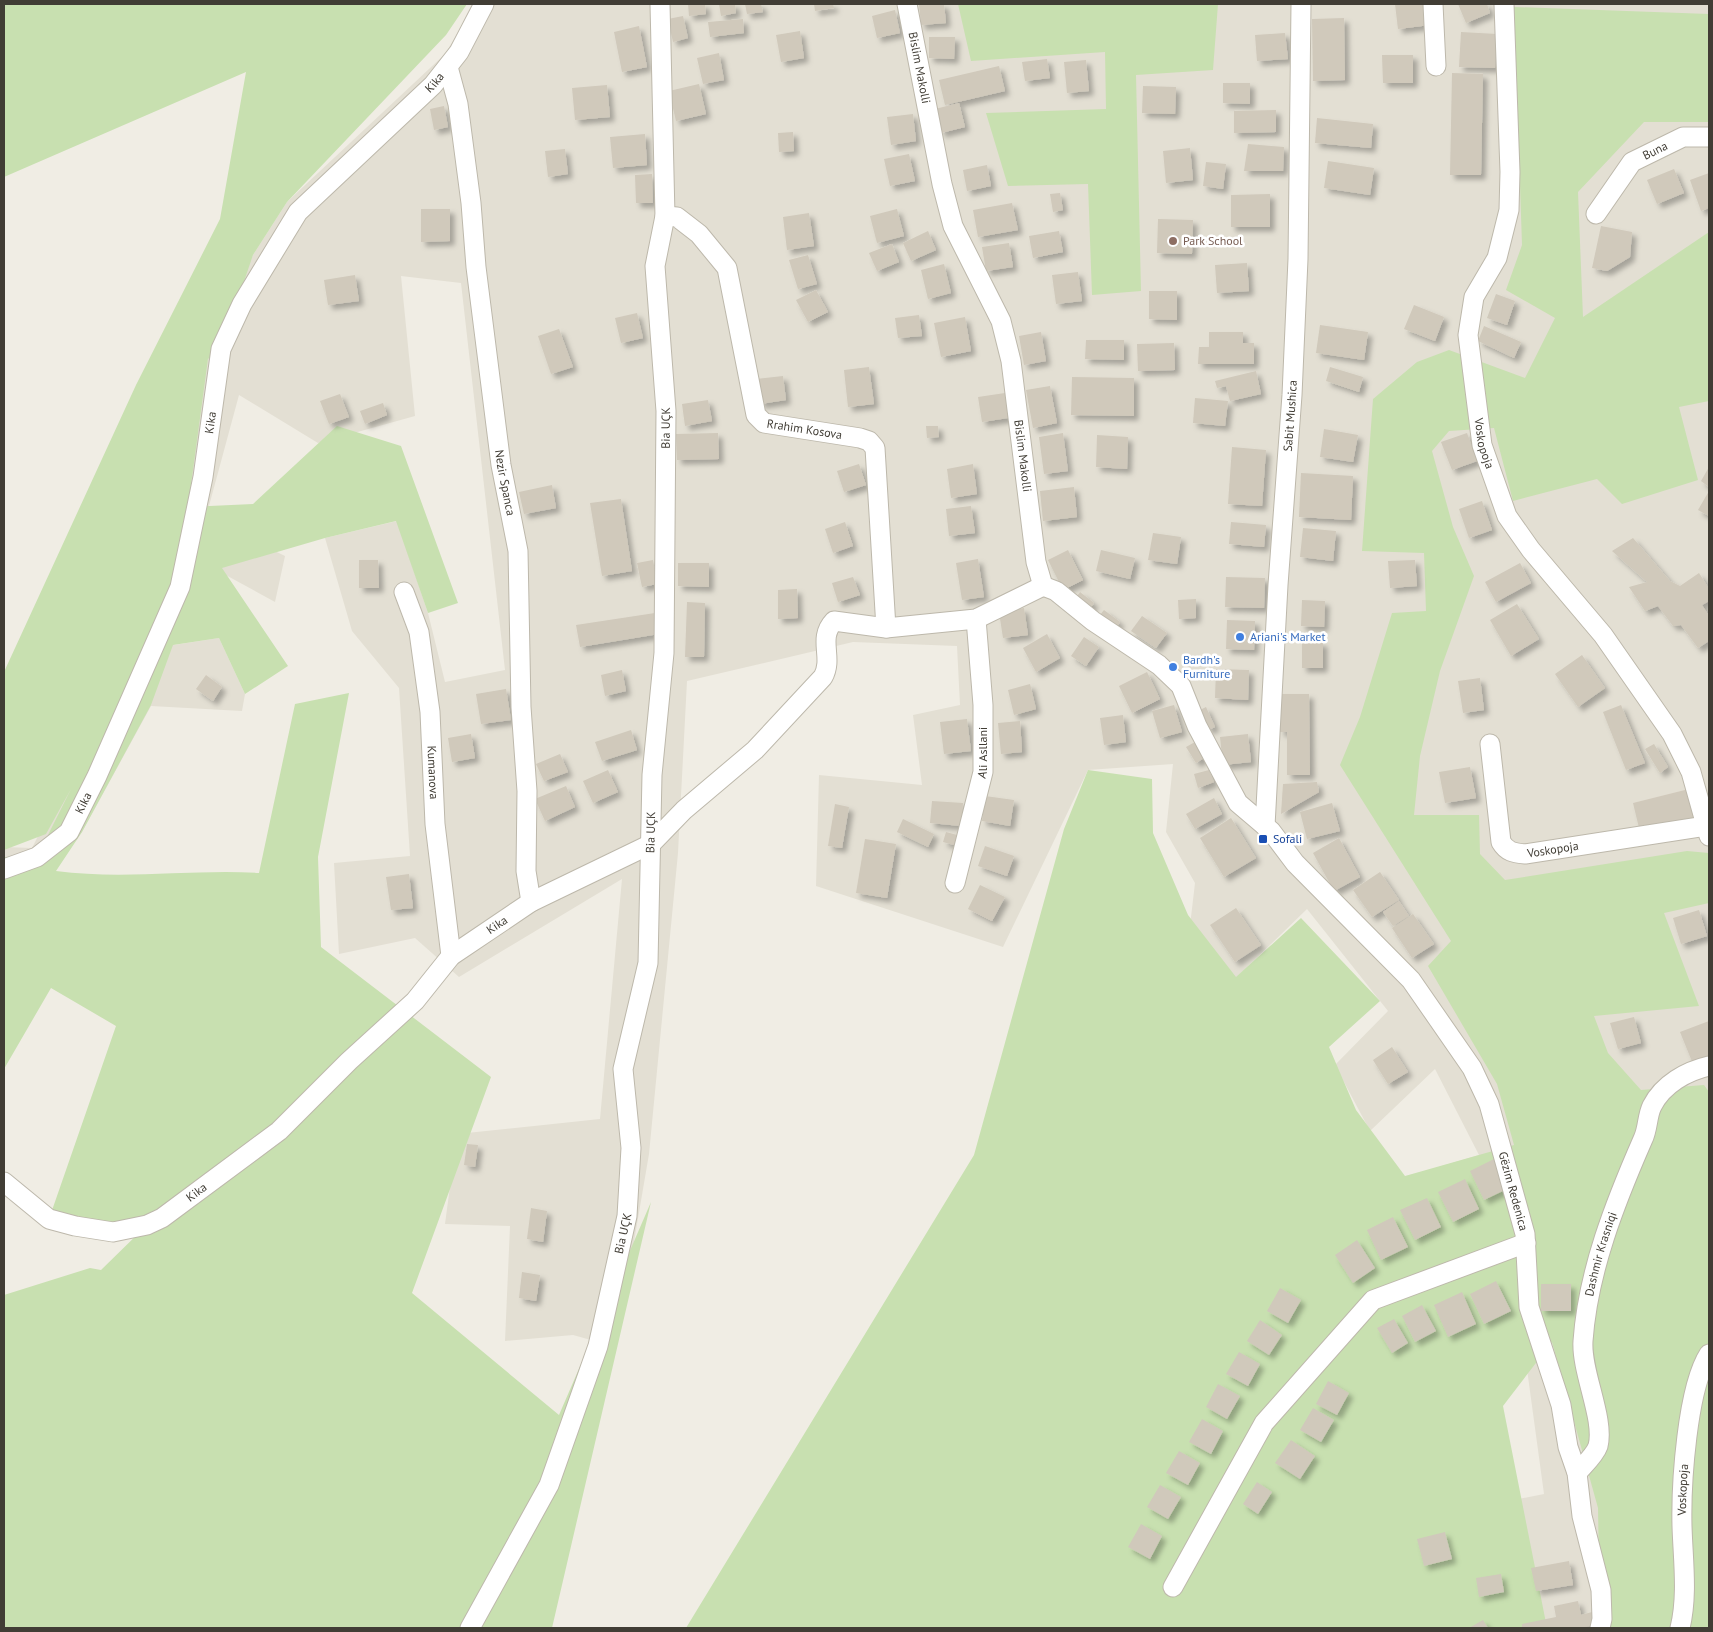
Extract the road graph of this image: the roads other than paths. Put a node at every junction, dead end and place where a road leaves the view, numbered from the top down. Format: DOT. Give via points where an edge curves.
graph roads {
  1 [pos="484,4"];
  2 [pos="660,4"];
  3 [pos="907,4"];
  4 [pos="1301,4"];
  5 [pos="1433,4"];
  6 [pos="1504,4"];
  7 [pos="448,66"];
  8 [pos="1436,66"];
  9 [pos="1709,136"];
  10 [pos="1596,214"];
  11 [pos="665,216"];
  12 [pos="1043,586"];
  13 [pos="404,592"];
  14 [pos="976,619"];
  15 [pos="886,628"];
  16 [pos="1490,744"];
  17 [pos="1264,826"];
  18 [pos="1708,828"];
  19 [pos="651,844"];
  20 [pos="4,869"];
  21 [pos="955,883"];
  22 [pos="531,902"];
  23 [pos="451,956"];
  24 [pos="1709,1066"];
  25 [pos="4,1182"];
  26 [pos="1526,1243"];
  27 [pos="1709,1354"];
  28 [pos="1577,1473"];
  29 [pos="1173,1587"];
  30 [pos="470,1628"];
  31 [pos="1600,1628"];
  32 [pos="1680,1628"];
  1 -- 7 [label="street, Kika"];
  2 -- 11 [label="street, Bia UÇK"];
  3 -- 12 [label="street, Bislim Makolli" via="953,226 1002,321 1011,361 1036,562"];
  4 -- 17 [label="street, Sabit Mushica" via="1293,376"];
  5 -- 8 [label="street"];
  6 -- 18 [label="street, Voskopoja" via="1509,210 1497,258 1474,297 1468,335 1482,445 1507,516 1531,550 1603,635 1672,734 1691,772"];
  7 -- 20 [label="street, Kika" via="434,85 298,212 242,304 222,350 203,477 180,587 69,832 36,857"];
  7 -- 22 [label="street, Nezir Spanca" via="458,104 501,465 518,551 521,707 527,791 526,871"];
  9 -- 10 [label="street, Buna" via="1683,136 1632,162"];
  11 -- 15 [label="street, Rrahim Kosova" via="677,217 699,234 727,268 756,415 764,423 860,438 875,448"];
  11 -- 19 [label="street, Bia UÇK" via="654,266 666,411 666,532 664,653 652,775"];
  12 -- 14 [label="street"];
  12 -- 17 [label="street" via="1056,591 1093,622 1159,665 1181,686 1197,726 1238,803"];
  13 -- 23 [label="street, Kumanova" via="419,632 430,712 435,824"];
  14 -- 15 [label="street"];
  14 -- 21 [label="street, Ali Asllani" via="983,705 983,772"];
  15 -- 19 [label="street" via="834,621 825,637 828,666 823,677 755,750 684,810"];
  16 -- 18 [label="street, Voskopoja" via="1501,842 1515,853"];
  17 -- 26 [label="street, Gëzim Redenica" via="1295,864 1411,980 1472,1068 1489,1104 1503,1149"];
  19 -- 22 [label="street, Kika"];
  19 -- 30 [label="street, Bia UÇK" via="648,963 623,1068 631,1148 627,1216 598,1346 549,1485"];
  22 -- 23 [label="street, Kika"];
  23 -- 25 [label="street, Kika" via="415,1001 279,1131 162,1218 147,1225 113,1232 75,1226 49,1219"];
  24 -- 28 [label="street, Dashmir Krasniqi" via="1678,1078 1652,1106 1601,1250 1585,1308 1582,1345 1598,1430 1598,1447"];
  26 -- 28 [label="street, Gëzim Redenica" via="1529,1307 1562,1404 1568,1447"];
  26 -- 29 [label="street" via="1373,1300 1264,1424"];
  27 -- 32 [label="street, Voskopoja" via="1694,1387 1687,1446 1682,1522 1685,1605"];
  28 -- 31 [label="street, Gëzim Redenica" via="1582,1516 1601,1590"];
}
